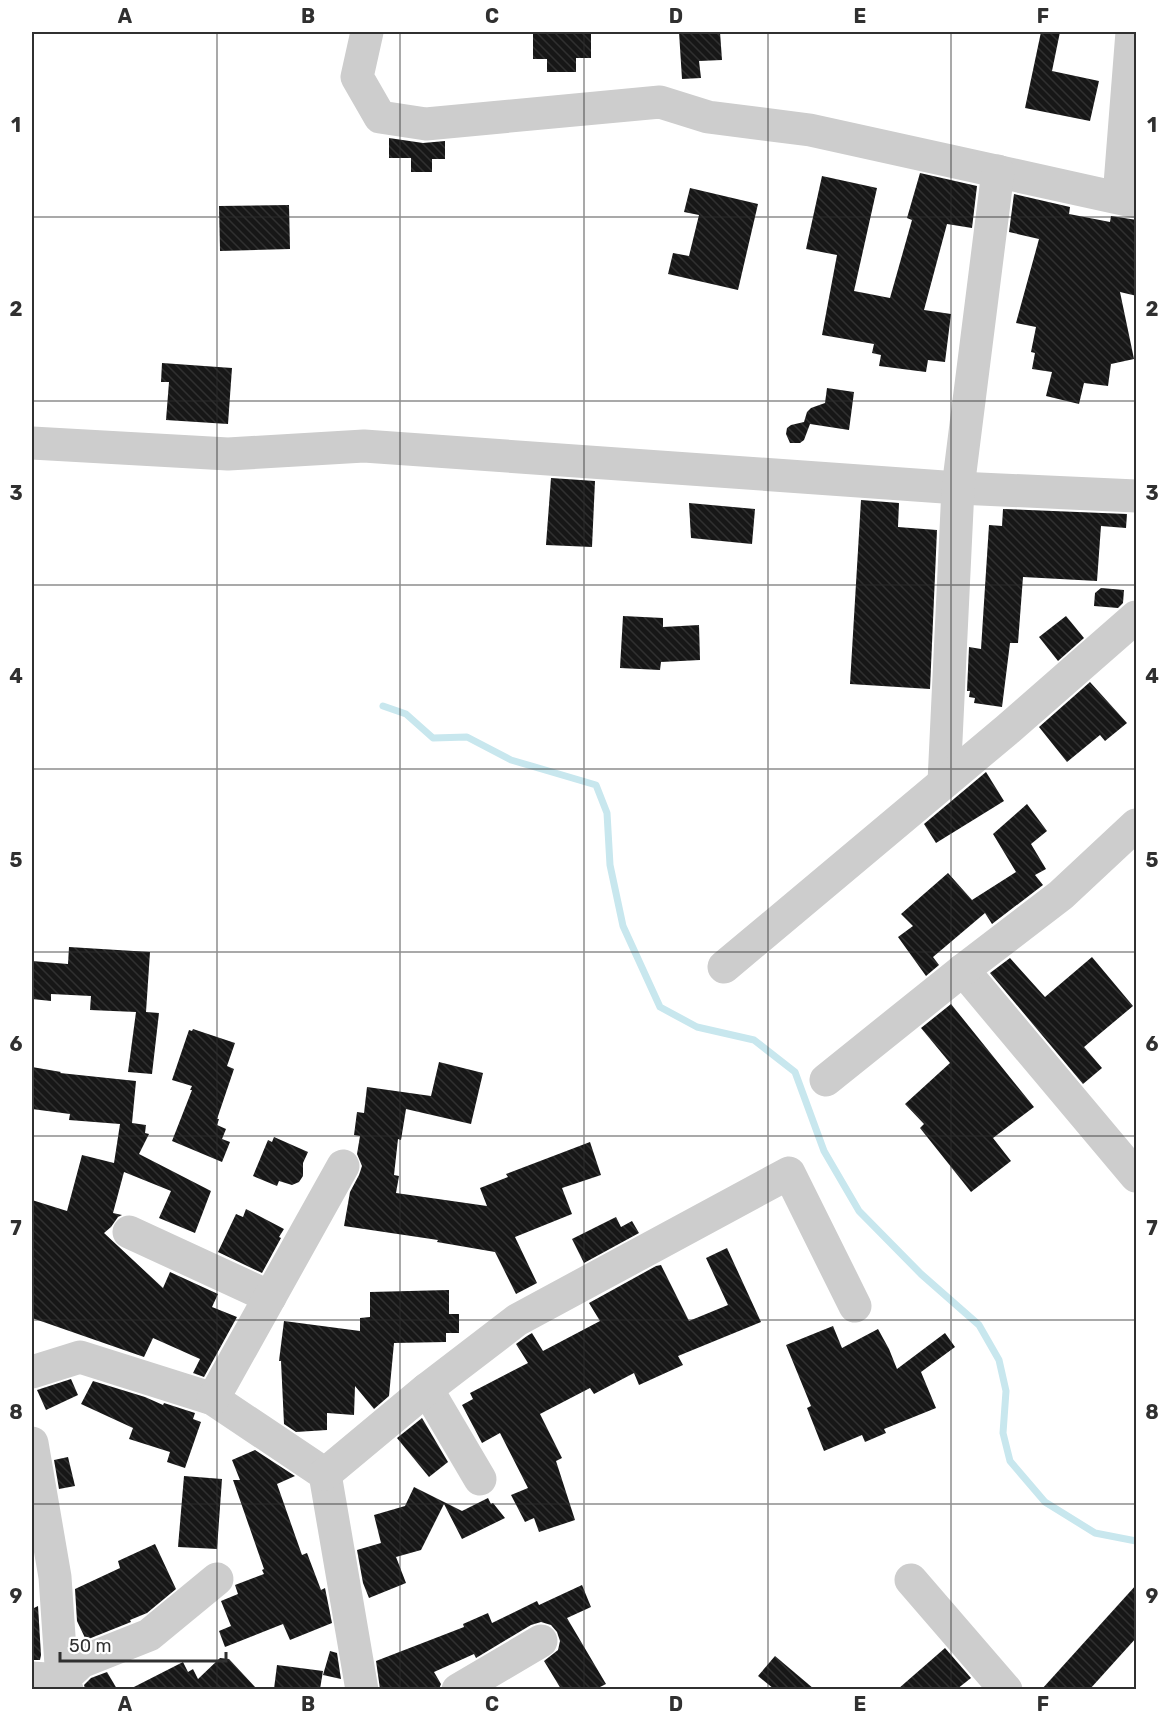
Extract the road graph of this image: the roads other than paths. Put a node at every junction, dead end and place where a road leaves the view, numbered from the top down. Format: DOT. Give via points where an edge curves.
graph roads {
  1 [pos="367,32"];
  2 [pos="1132,32"];
  3 [pos="998,171"];
  4 [pos="1128,200"];
  5 [pos="32,443"];
  6 [pos="958,488"];
  7 [pos="1137,496"];
  8 [pos="1137,617"];
  9 [pos="944,782"];
  10 [pos="1137,825"];
  11 [pos="724,967"];
  12 [pos="963,970"];
  13 [pos="826,1080"];
  14 [pos="343,1166"];
  15 [pos="1137,1176"];
  16 [pos="129,1232"];
  17 [pos="270,1297"];
  18 [pos="855,1306"];
  19 [pos="32,1372"];
  20 [pos="427,1389"];
  21 [pos="213,1399"];
  22 [pos="32,1443"];
  23 [pos="325,1474"];
  24 [pos="480,1479"];
  25 [pos="36,1489"];
  26 [pos="217,1579"];
  27 [pos="911,1580"];
  28 [pos="541,1641"];
  29 [pos="54,1682"];
  30 [pos="362,1689"];
  31 [pos="458,1689"];
  32 [pos="1006,1689"];
  1 -- 3 [label="street" via="357,77 380,117 426,124 660,102 708,117 810,130"];
  2 -- 4 [label="street"];
  3 -- 4 [label="street"];
  3 -- 6 [label="street"];
  5 -- 6 [label="street" via="228,454 364,446"];
  6 -- 7 [label="street"];
  6 -- 9 [label="street"];
  8 -- 9 [label="street"];
  9 -- 11 [label="street"];
  10 -- 12 [label="street" via="1061,895"];
  12 -- 13 [label="street"];
  12 -- 15 [label="street"];
  14 -- 17 [label="street"];
  16 -- 17 [label="street"];
  17 -- 21 [label="street"];
  18 -- 20 [label="street" via="789,1173 517,1320"];
  19 -- 21 [label="street" via="80,1357"];
  20 -- 23 [label="street"];
  20 -- 24 [label="street"];
  21 -- 23 [label="street"];
  22 -- 25 [label="street"];
  23 -- 30 [label="street"];
  25 -- 29 [label="street" via="55,1577"];
  26 -- 29 [label="street" via="149,1635 81,1662"];
  27 -- 32 [label="street"];
  28 -- 31 [label="street"];
}
